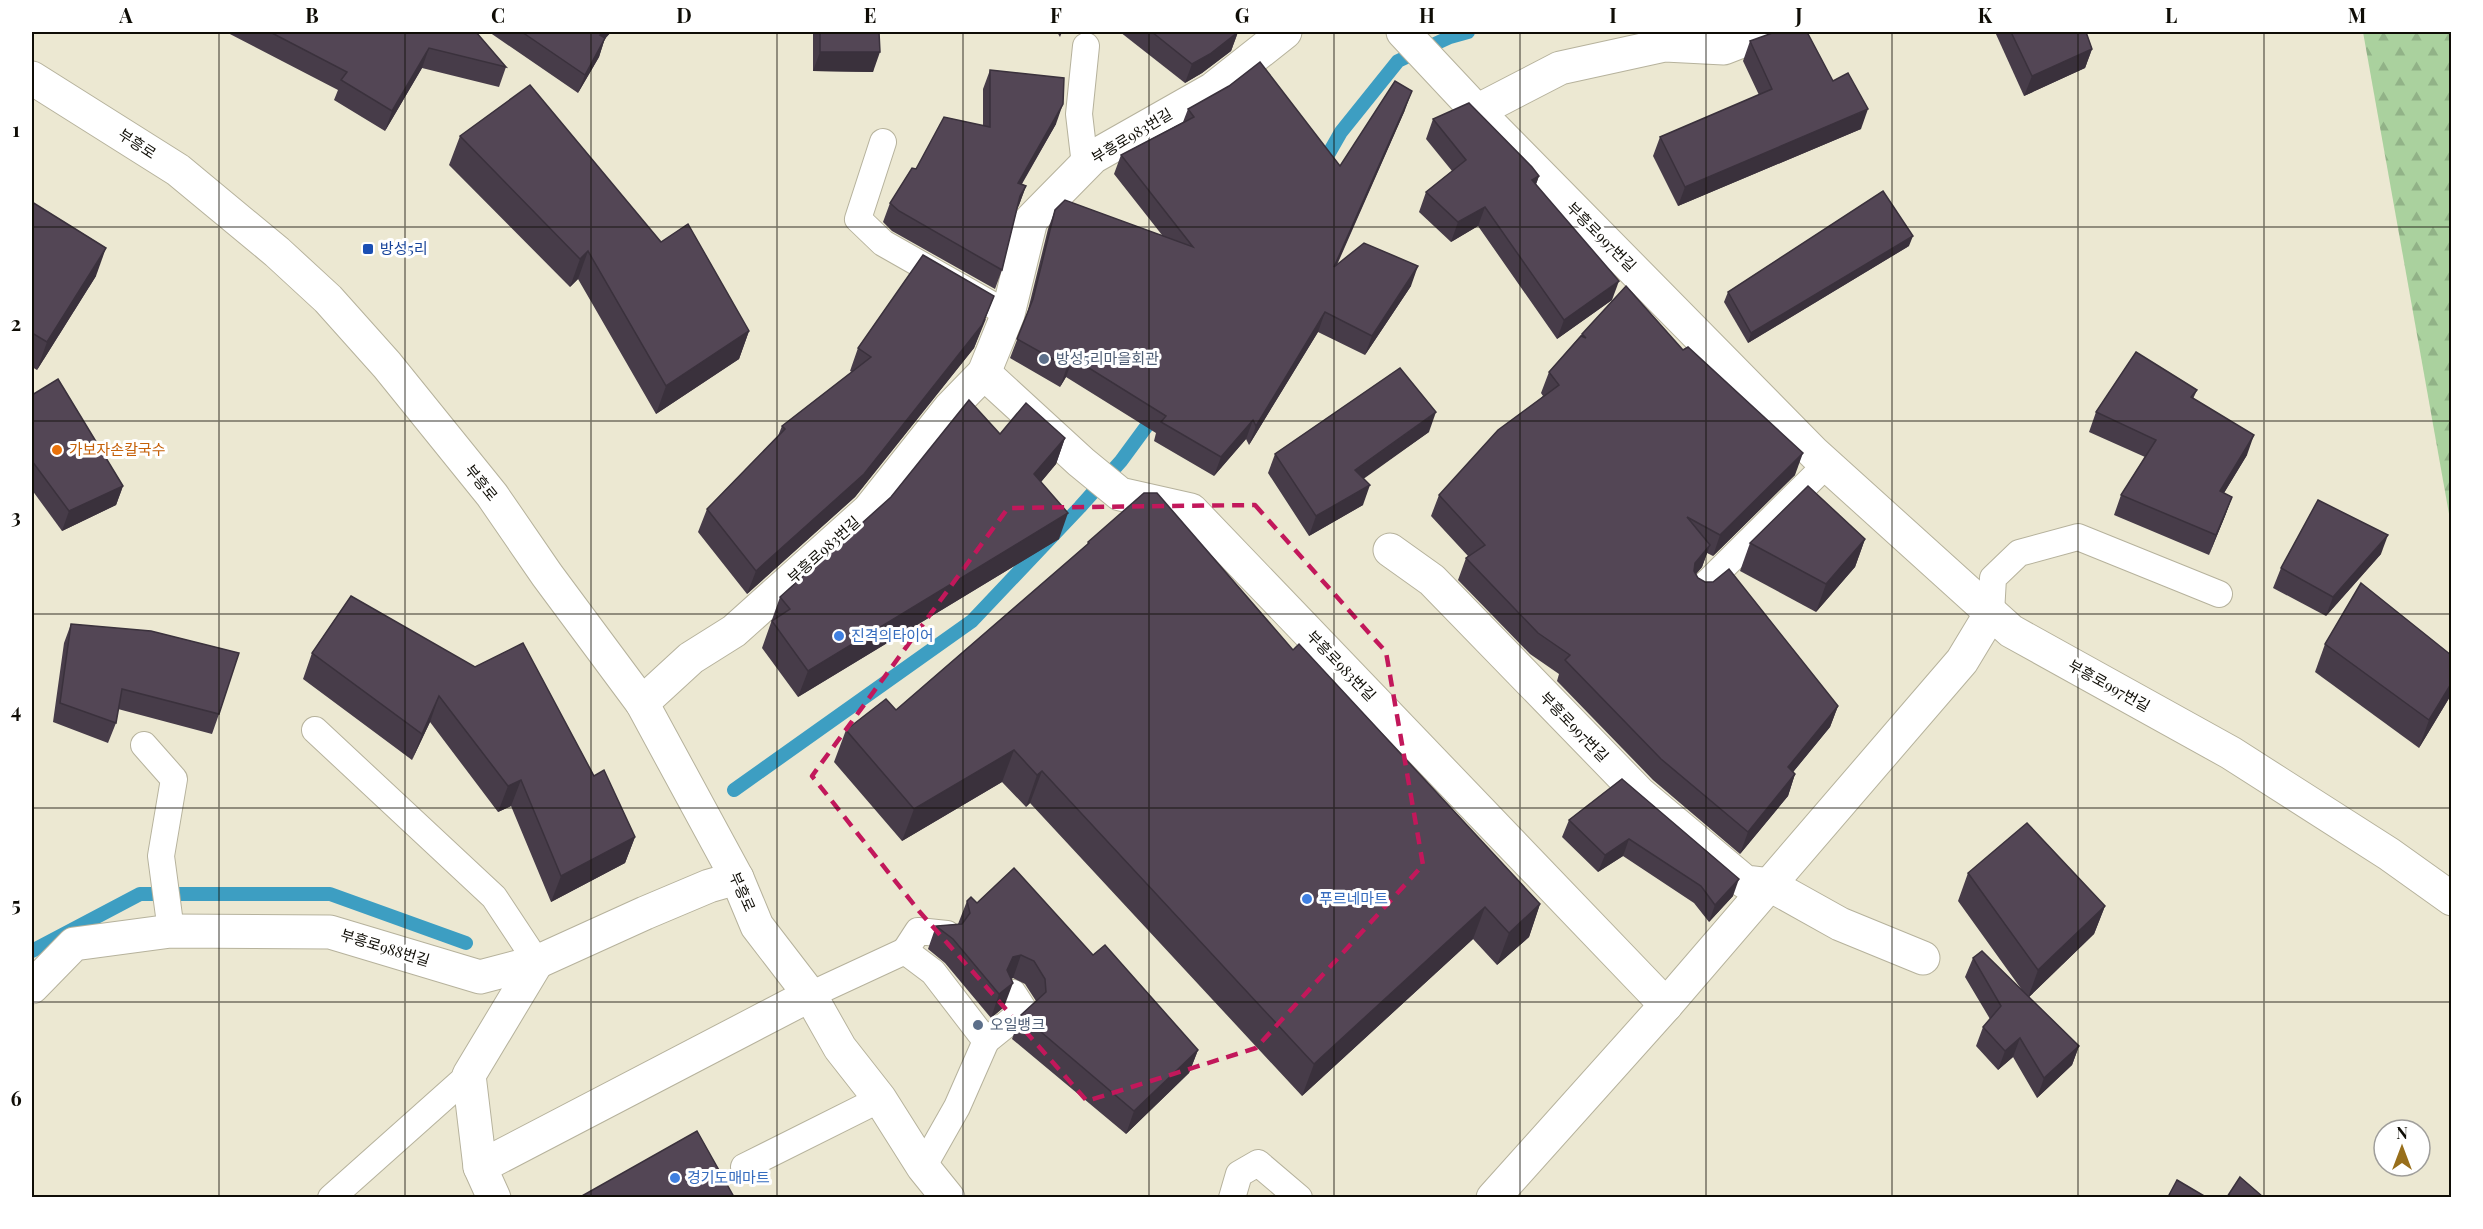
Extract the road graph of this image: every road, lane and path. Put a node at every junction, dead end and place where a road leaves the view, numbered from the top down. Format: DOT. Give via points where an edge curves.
graph roads {
  1 [pos="1403,32"];
  2 [pos="1765,32"];
  3 [pos="1276,34"];
  4 [pos="1086,46"];
  5 [pos="32,78"];
  6 [pos="1477,111"];
  7 [pos="883,142"];
  8 [pos="1085,165"];
  9 [pos="1008,314"];
  10 [pos="984,373"];
  11 [pos="1827,465"];
  12 [pos="1390,550"];
  13 [pos="1701,589"];
  14 [pos="2219,594"];
  15 [pos="1991,613"];
  16 [pos="642,703"];
  17 [pos="315,730"];
  18 [pos="144,746"];
  19 [pos="737,878"];
  20 [pos="1770,885"];
  21 [pos="2451,899"];
  22 [pos="171,931"];
  23 [pos="947,934"];
  24 [pos="904,951"];
  25 [pos="1923,958"];
  26 [pos="537,962"];
  27 [pos="32,987"];
  28 [pos="1013,993"];
  29 [pos="810,995"];
  30 [pos="1666,1005"];
  31 [pos="986,1041"];
  32 [pos="469,1075"];
  33 [pos="880,1099"];
  34 [pos="480,1167"];
  35 [pos="744,1167"];
  36 [pos="923,1167"];
  37 [pos="331,1197"];
  38 [pos="494,1197"];
  39 [pos="948,1197"];
  40 [pos="1232,1197"];
  41 [pos="1299,1197"];
  42 [pos="1493,1197"];
  1 -- 6 [label="street, 부흥로997번길"];
  2 -- 6 [label="street" via="1725,48 1665,45 1560,68"];
  3 -- 8 [label="street, 부흥로983번길" via="1213,89 1093,156"];
  4 -- 8 [label="lane" via="1079,114"];
  5 -- 16 [label="street, 부흥로" via="178,170 328,299 492,495"];
  6 -- 11 [label="street, 부흥로997번길"];
  7 -- 9 [label="lane" via="858,219 883,243"];
  8 -- 9 [label="street, 부흥로983번길" via="1031,220"];
  9 -- 10 [label="street, 부흥로983번길"];
  10 -- 16 [label="street, 부흥로983번길" via="950,408 869,510 734,631 691,658"];
  10 -- 30 [label="street, 부흥로983번길" via="1120,494 1191,510"];
  11 -- 13 [label="lane"];
  11 -- 15 [label="street, 부흥로997번길"];
  12 -- 20 [label="street, 부흥로997번길" via="1432,580 1640,794 1745,882"];
  14 -- 15 [label="lane" via="2078,537 2019,553 1993,578"];
  15 -- 20 [label="street" via="1962,661"];
  15 -- 21 [label="street, 부흥로997번길" via="2010,631 2230,753 2389,854"];
  16 -- 19 [label="street, 부흥로"];
  17 -- 26 [label="lane" via="494,897"];
  18 -- 22 [label="lane" via="174,779 161,856"];
  19 -- 26 [label="street, 부흥로988번길" via="645,913"];
  19 -- 29 [label="street, 부흥로" via="757,926"];
  20 -- 25 [label="street, 부흥로997번길" via="1840,924"];
  20 -- 30 [label="street"];
  22 -- 26 [label="street, 부흥로988번길" via="330,932 480,977"];
  22 -- 27 [label="street, 부흥로988번길" via="74,944"];
  23 -- 24 [label="lane" via="918,931"];
  24 -- 29 [label="lane"];
  24 -- 31 [label="lane" via="933,972"];
  26 -- 32 [label="street"];
  28 -- 31 [label="lane" via="1024,1010"];
  29 -- 33 [label="street, 부흥로" via="840,1048"];
  29 -- 34 [label="street"];
  30 -- 42 [label="street"];
  31 -- 36 [label="lane" via="957,1107"];
  32 -- 34 [label="street"];
  32 -- 37 [label="lane"];
  33 -- 35 [label="lane"];
  33 -- 36 [label="street, 부흥로"];
  34 -- 38 [label="street"];
  36 -- 39 [label="street, 부흥로"];
  40 -- 41 [label="lane" via="1239,1174 1258,1163"];
}
